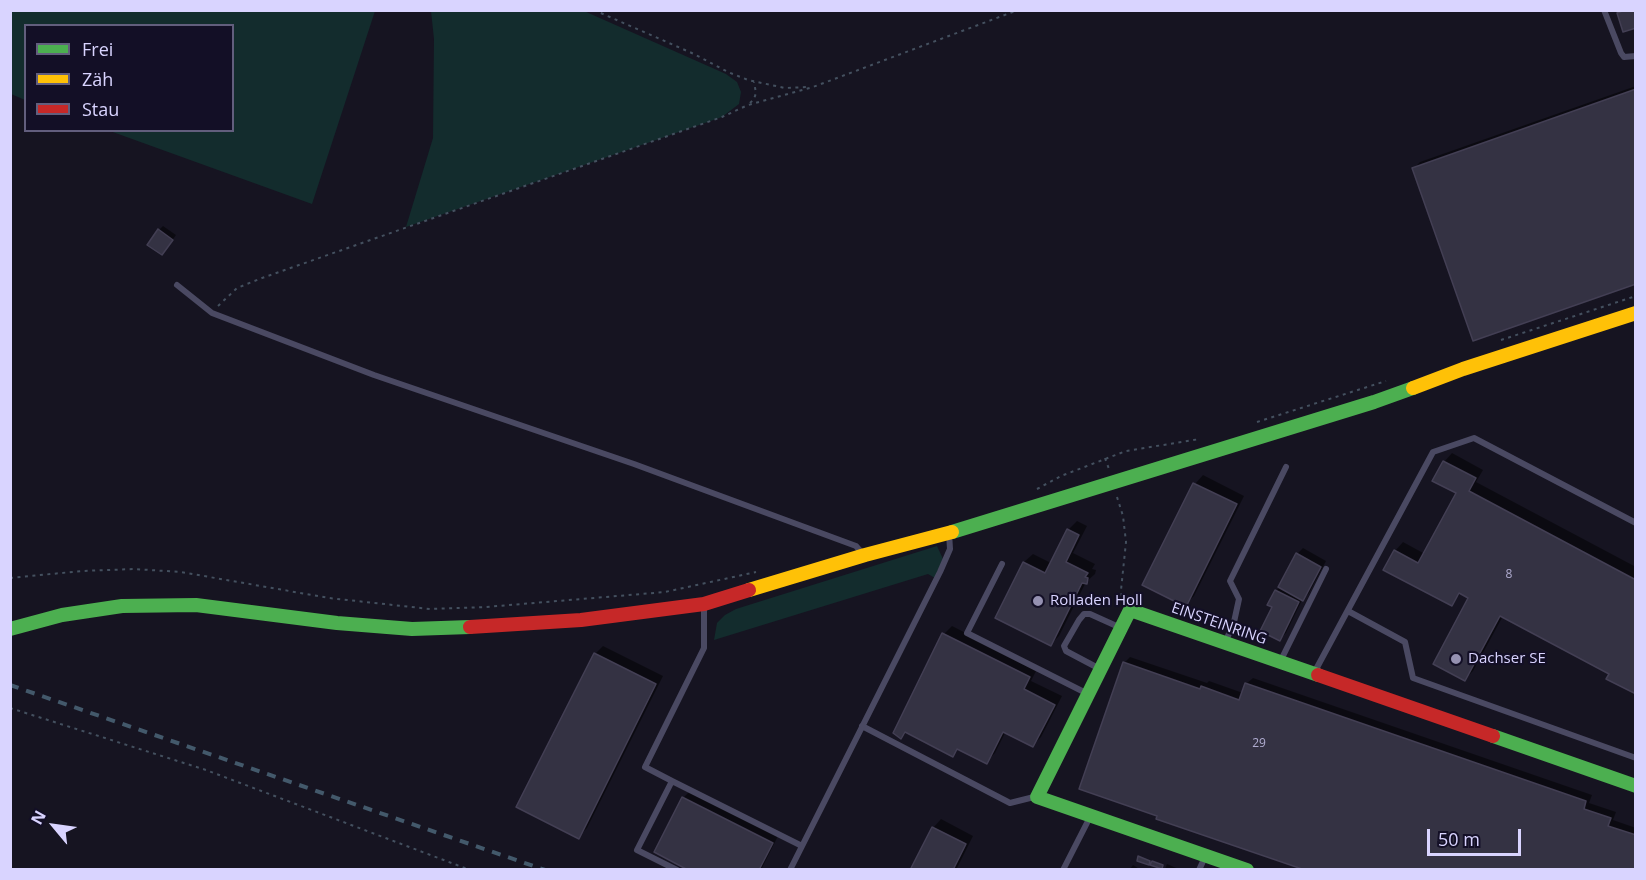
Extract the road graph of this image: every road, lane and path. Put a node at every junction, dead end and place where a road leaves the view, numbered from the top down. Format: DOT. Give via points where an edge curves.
graph roads {
  1 [pos="594,10"];
  2 [pos="1018,10"];
  3 [pos="1604,10"];
  4 [pos="1635,56"];
  5 [pos="754,82"];
  6 [pos="813,87"];
  7 [pos="748,105"];
  8 [pos="177,285"];
  9 [pos="1635,296"];
  10 [pos="212,313"];
  11 [pos="1635,313"];
  12 [pos="1497,341"];
  13 [pos="1392,379"];
  14 [pos="1257,421"];
  15 [pos="1202,439"];
  16 [pos="1105,458"];
  17 [pos="1286,467"];
  18 [pos="1110,474"];
  19 [pos="1034,491"];
  20 [pos="1116,495"];
  21 [pos="1635,523"];
  22 [pos="949,533"];
  23 [pos="865,555"];
  24 [pos="1002,564"];
  25 [pos="1326,569"];
  26 [pos="766,570"];
  27 [pos="10,578"];
  28 [pos="705,604"];
  29 [pos="1130,610"];
  30 [pos="1348,611"];
  31 [pos="1121,628"];
  32 [pos="10,629"];
  33 [pos="1225,643"];
  34 [pos="1280,662"];
  35 [pos="1101,669"];
  36 [pos="1314,674"];
  37 [pos="1088,695"];
  38 [pos="10,708"];
  39 [pos="862,726"];
  40 [pos="1635,758"];
  41 [pos="672,781"];
  42 [pos="1635,786"];
  43 [pos="1037,797"];
  44 [pos="1091,815"];
  45 [pos="802,846"];
  46 [pos="1206,855"];
  47 [pos="470,870"];
  48 [pos="677,870"];
  49 [pos="790,870"];
  50 [pos="1063,870"];
  51 [pos="1199,870"];
  52 [pos="1247,870"];
  1 -- 5 [label="path"];
  2 -- 6 [label="path"];
  3 -- 4 [label="lane" via="1621,53 1624,57"];
  5 -- 6 [label="path" via="785,88"];
  5 -- 7 [label="path" via="754,99"];
  6 -- 7 [label="path"];
  7 -- 10 [label="path" via="262,278 237,288"];
  8 -- 10 [label="lane"];
  9 -- 12 [label="path"];
  10 -- 23 [label="lane" via="374,375 856,546"];
  11 -- 22 [label="street" via="1374,402"];
  13 -- 14 [label="path"];
  15 -- 16 [label="path"];
  16 -- 18 [label="path"];
  16 -- 19 [label="path"];
  17 -- 33 [label="lane" via="1230,581 1239,599"];
  20 -- 29 [label="path" via="1125,536 1120,591"];
  21 -- 30 [label="lane" via="1474,438 1433,452"];
  22 -- 23 [label="street"];
  22 -- 39 [label="lane" via="950,549 940,572"];
  23 -- 28 [label="street"];
  24 -- 37 [label="lane" via="967,633"];
  25 -- 34 [label="lane"];
  26 -- 27 [label="path" via="665,592 430,609 329,598 181,572 113,570"];
  28 -- 32 [label="street" via="512,626 412,629 196,605 122,606 62,615"];
  28 -- 41 [label="lane" via="704,648 645,767"];
  29 -- 31 [label="street"];
  29 -- 33 [label="street, EINSTEINRING"];
  30 -- 36 [label="lane"];
  30 -- 40 [label="lane" via="1405,642 1413,678"];
  31 -- 35 [label="street"];
  31 -- 35 [label="lane" via="1084,615 1064,646 1066,651"];
  33 -- 34 [label="street, EINSTEINRING"];
  34 -- 36 [label="street, EINSTEINRING"];
  35 -- 37 [label="street"];
  36 -- 42 [label="street, EINSTEINRING"];
  37 -- 43 [label="street"];
  38 -- 47 [label="path" via="207,770"];
  39 -- 43 [label="lane" via="1010,803"];
  39 -- 45 [label="lane"];
  41 -- 45 [label="lane"];
  41 -- 48 [label="lane" via="638,850"];
  43 -- 44 [label="street"];
  44 -- 46 [label="street"];
  44 -- 50 [label="lane"];
  45 -- 49 [label="lane"];
  46 -- 51 [label="lane"];
  46 -- 52 [label="street"];
}
